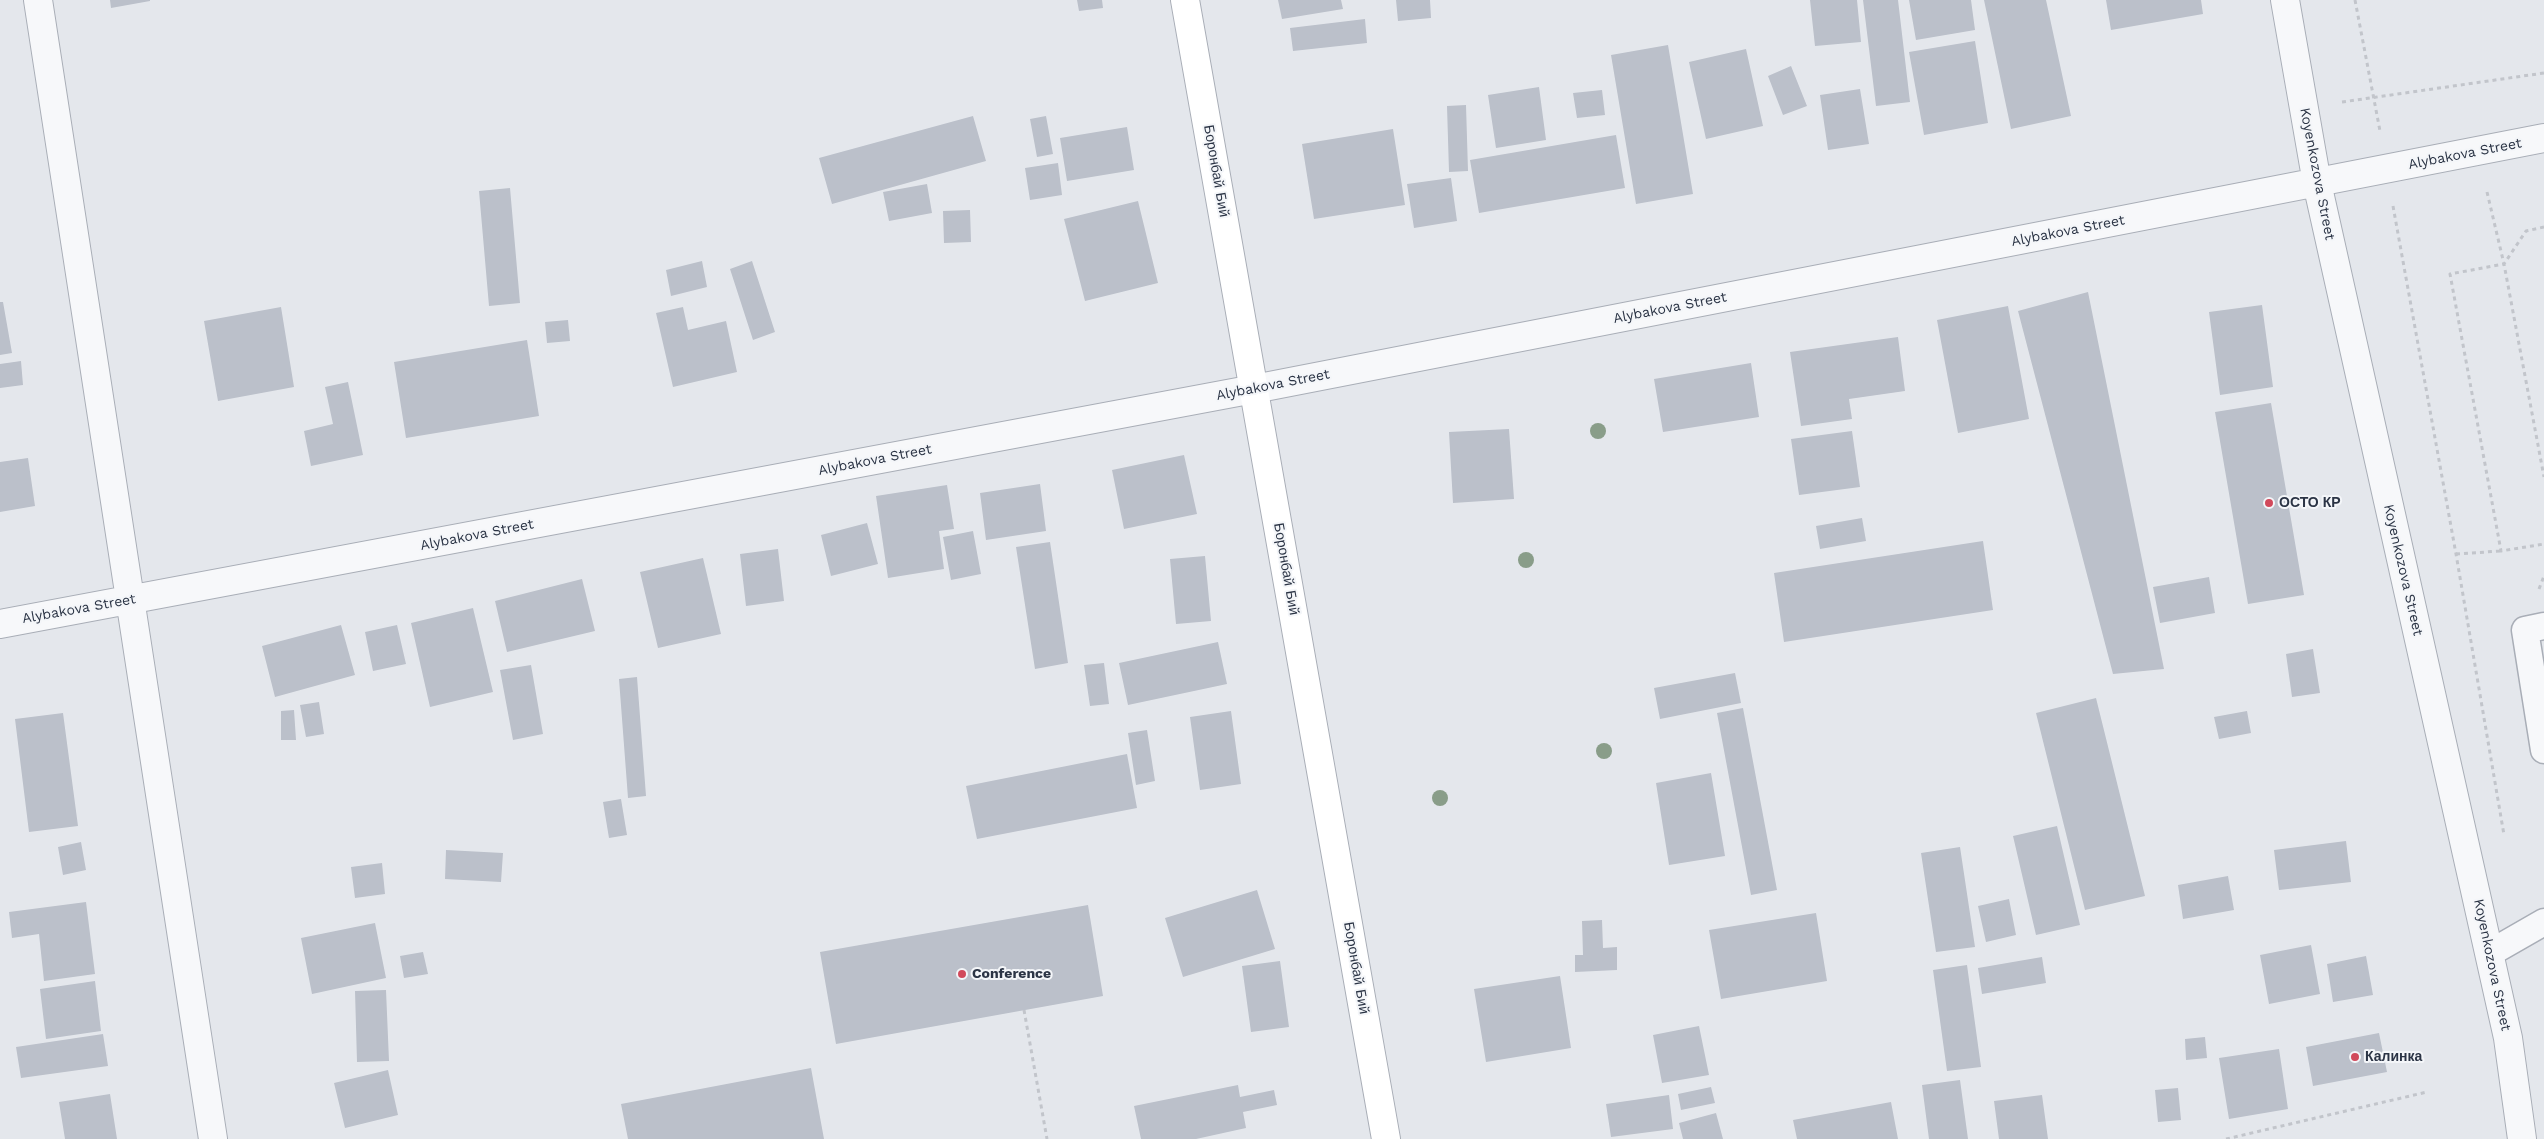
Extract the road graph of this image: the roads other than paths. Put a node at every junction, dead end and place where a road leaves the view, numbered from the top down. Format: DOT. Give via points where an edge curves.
graph roads {
  1 [pos="38,0"];
  2 [pos="1185,0"];
  3 [pos="2285,0"];
  4 [pos="2544,138"];
  5 [pos="2317,183"];
  6 [pos="1254,389"];
  7 [pos="130,600"];
  8 [pos="0,624"];
  9 [pos="2544,626"];
  10 [pos="2544,750"];
  11 [pos="2544,922"];
  12 [pos="2490,953"];
  13 [pos="213,1139"];
  14 [pos="1386,1139"];
  15 [pos="2522,1139"];
  1 -- 7 [label="street"];
  2 -- 6 [label="street, Боронбай Бий"];
  3 -- 5 [label="street, Koyenkozova Street"];
  4 -- 5 [label="street, Alybakova Street"];
  5 -- 6 [label="street, Alybakova Street"];
  5 -- 12 [label="street, Koyenkozova Street"];
  6 -- 7 [label="street, Alybakova Street"];
  6 -- 14 [label="street, Боронбай Бий"];
  7 -- 8 [label="street, Alybakova Street"];
  7 -- 13 [label="street"];
  9 -- 10 [label="lane" via="2525,630"];
  11 -- 12 [label="lane"];
  12 -- 15 [label="street, Koyenkozova Street" via="2508,1038"];
}
